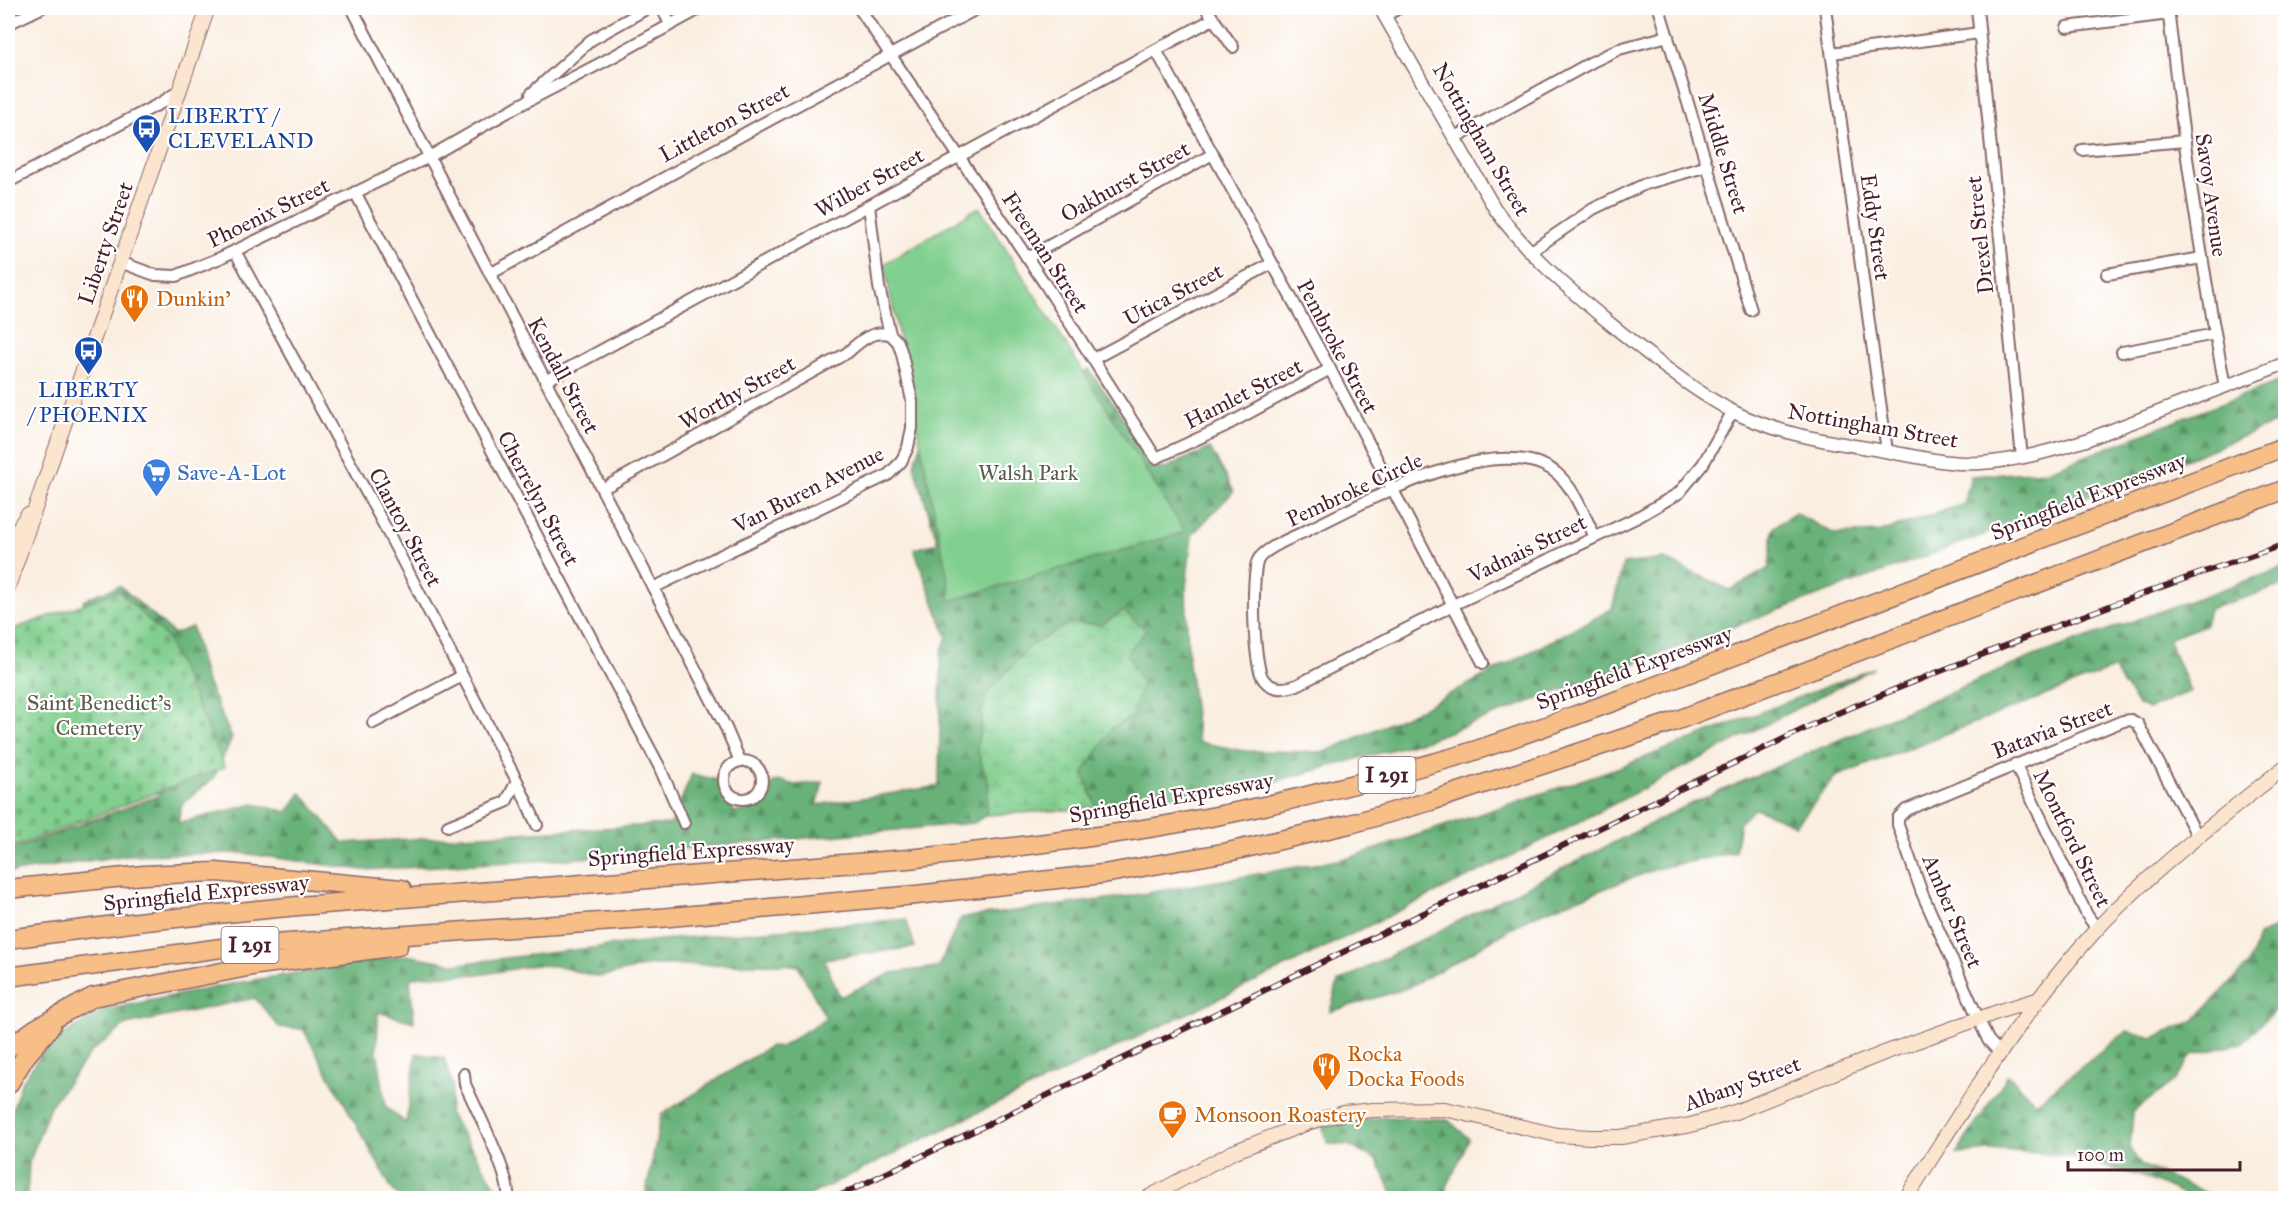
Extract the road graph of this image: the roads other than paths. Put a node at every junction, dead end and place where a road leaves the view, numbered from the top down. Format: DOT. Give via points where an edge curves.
graph roads {
  1 [pos="41,8"];
  2 [pos="208,8"];
  3 [pos="352,8"];
  4 [pos="648,8"];
  5 [pos="662,8"];
  6 [pos="859,8"];
  7 [pos="978,8"];
  8 [pos="1206,8"];
  9 [pos="1399,8"];
  10 [pos="1659,8"];
  11 [pos="1825,8"];
  12 [pos="1977,8"];
  13 [pos="696,9"];
  14 [pos="2168,11"];
  15 [pos="1383,12"];
  16 [pos="1213,19"];
  17 [pos="8,24"];
  18 [pos="670,24"];
  19 [pos="2067,27"];
  20 [pos="1979,33"];
  21 [pos="1668,36"];
  22 [pos="1233,47"];
  23 [pos="1156,50"];
  24 [pos="1832,53"];
  25 [pos="890,56"];
  26 [pos="178,91"];
  27 [pos="518,106"];
  28 [pos="1455,138"];
  29 [pos="2185,141"];
  30 [pos="2082,150"];
  31 [pos="1211,155"];
  32 [pos="958,156"];
  33 [pos="429,157"];
  34 [pos="1708,166"];
  35 [pos="8,182"];
  36 [pos="355,192"];
  37 [pos="869,205"];
  38 [pos="235,251"];
  39 [pos="1530,252"];
  40 [pos="1027,258"];
  41 [pos="2202,258"];
  42 [pos="120,262"];
  43 [pos="1271,264"];
  44 [pos="490,274"];
  45 [pos="2107,274"];
  46 [pos="1751,310"];
  47 [pos="890,334"];
  48 [pos="2214,334"];
  49 [pos="2122,352"];
  50 [pos="1093,359"];
  51 [pos="2286,363"];
  52 [pos="1330,369"];
  53 [pos="545,381"];
  54 [pos="2225,387"];
  55 [pos="1733,411"];
  56 [pos="2286,446"];
  57 [pos="1172,451"];
  58 [pos="1887,451"];
  59 [pos="2022,458"];
  60 [pos="602,489"];
  61 [pos="1391,489"];
  62 [pos="2286,489"];
  63 [pos="40,492"];
  64 [pos="1595,537"];
  65 [pos="8,546"];
  66 [pos="8,587"];
  67 [pos="653,588"];
  68 [pos="1453,605"];
  69 [pos="1483,663"];
  70 [pos="462,676"];
  71 [pos="1302,682"];
  72 [pos="373,723"];
  73 [pos="740,761"];
  74 [pos="2015,764"];
  75 [pos="2286,766"];
  76 [pos="517,781"];
  77 [pos="1898,818"];
  78 [pos="684,823"];
  79 [pos="537,825"];
  80 [pos="448,826"];
  81 [pos="2198,837"];
  82 [pos="8,889"];
  83 [pos="440,894"];
  84 [pos="2097,929"];
  85 [pos="495,930"];
  86 [pos="8,939"];
  87 [pos="8,977"];
  88 [pos="2037,1000"];
  89 [pos="67,1011"];
  90 [pos="1978,1019"];
  91 [pos="8,1048"];
  92 [pos="2000,1053"];
  93 [pos="464,1074"];
  94 [pos="8,1084"];
  95 [pos="1910,1193"];
  96 [pos="508,1198"];
  97 [pos="1147,1198"];
  1 -- 17 [label="street"];
  2 -- 26 [label="main road, Liberty Street"];
  3 -- 33 [label="street, Kendall Street"];
  4 -- 27 [label="street" via="591,40"];
  5 -- 18 [label="street"];
  6 -- 25 [label="street, Freeman Street"];
  7 -- 25 [label="street, Littleton Street"];
  8 -- 16 [label="street"];
  9 -- 15 [label="street"];
  10 -- 21 [label="street, Middle Street"];
  11 -- 24 [label="street, Eddy Street"];
  12 -- 20 [label="street, Drexel Street"];
  13 -- 18 [label="street"];
  14 -- 19 [label="street"];
  14 -- 29 [label="street, Savoy Avenue"];
  15 -- 28 [label="street, Nottingham Street"];
  16 -- 22 [label="street"];
  16 -- 23 [label="street, Wilber Street"];
  18 -- 27 [label="street"];
  20 -- 24 [label="street"];
  20 -- 59 [label="street, Drexel Street"];
  21 -- 28 [label="street" via="1592,62"];
  21 -- 34 [label="street, Middle Street"];
  23 -- 31 [label="street, Pembroke Street"];
  23 -- 32 [label="street, Wilber Street"];
  24 -- 58 [label="street, Eddy Street"];
  25 -- 32 [label="street, Freeman Street"];
  25 -- 44 [label="street, Littleton Street"];
  26 -- 35 [label="street"];
  26 -- 42 [label="main road, Liberty Street"];
  27 -- 33 [label="street, Phoenix Street"];
  28 -- 39 [label="street, Nottingham Street" via="1495,209"];
  29 -- 30 [label="street"];
  29 -- 41 [label="street, Savoy Avenue"];
  31 -- 40 [label="street, Oakhurst Street"];
  31 -- 43 [label="street, Pembroke Street"];
  32 -- 37 [label="street, Wilber Street"];
  32 -- 40 [label="street, Freeman Street"];
  33 -- 36 [label="street, Phoenix Street"];
  33 -- 44 [label="street, Kendall Street"];
  34 -- 39 [label="street" via="1646,184 1593,209"];
  34 -- 46 [label="street, Middle Street"];
  36 -- 38 [label="street, Phoenix Street"];
  36 -- 78 [label="street, Cherrelyn Street" via="659,766"];
  37 -- 47 [label="street, Van Buren Avenue" via="879,287"];
  37 -- 53 [label="street, Wilber Street"];
  38 -- 42 [label="street, Phoenix Street" via="176,276 155,275"];
  38 -- 70 [label="street, Clantoy Street"];
  39 -- 55 [label="street, Nottingham Street" via="1628,338"];
  40 -- 50 [label="street, Freeman Street"];
  41 -- 45 [label="street"];
  41 -- 48 [label="street, Savoy Avenue"];
  42 -- 63 [label="main road, Liberty Street"];
  43 -- 50 [label="street, Utica Street"];
  43 -- 52 [label="street, Pembroke Street"];
  44 -- 53 [label="street, Kendall Street"];
  47 -- 60 [label="street, Worthy Street" via="867,337 847,353"];
  47 -- 67 [label="street, Van Buren Avenue" via="898,342 912,401 911,438 897,468"];
  48 -- 49 [label="street"];
  48 -- 54 [label="street, Savoy Avenue"];
  50 -- 57 [label="street, Freeman Street" via="1156,458"];
  51 -- 54 [label="street, Nottingham Street"];
  52 -- 57 [label="street, Hamlet Street"];
  52 -- 61 [label="street, Pembroke Street"];
  53 -- 60 [label="street, Kendall Street"];
  54 -- 59 [label="street, Nottingham Street" via="2086,440"];
  55 -- 58 [label="street, Nottingham Street" via="1793,434"];
  55 -- 64 [label="street, Vadnais Street" via="1703,465 1679,493"];
  56 -- 83 [label="highway, Springfield Expressway / I 291" via="1534,730 1459,755 1260,807 1136,831 908,859"];
  58 -- 59 [label="street, Nottingham Street" via="1977,464"];
  60 -- 67 [label="street, Kendall Street"];
  61 -- 64 [label="street, Pembroke Circle" via="1446,468 1489,460 1526,460 1550,468 1562,478"];
  61 -- 68 [label="street, Pembroke Street"];
  61 -- 71 [label="street, Pembroke Circle" via="1281,543 1258,560 1254,573 1259,672 1274,687 1288,688"];
  62 -- 85 [label="highway, I 291" via="1670,723 1431,801 1319,831 1187,860 1060,880"];
  63 -- 65 [label="main road, Liberty Street"];
  63 -- 66 [label="main road, Liberty Street"];
  64 -- 68 [label="street, Vadnais Street"];
  67 -- 73 [label="street, Kendall Street"];
  68 -- 69 [label="street, Pembroke Street"];
  68 -- 71 [label="street, Vadnais Street"];
  70 -- 72 [label="street"];
  70 -- 76 [label="street, Clantoy Street"];
  74 -- 77 [label="street, Batavia Street" via="1906,810"];
  74 -- 81 [label="street, Batavia Street" via="2131,720 2138,724"];
  74 -- 84 [label="street, Montford Street"];
  75 -- 81 [label="main road"];
  76 -- 79 [label="street, Clantoy Street"];
  76 -- 80 [label="street" via="506,802"];
  77 -- 90 [label="street, Amber Street" via="1922,893"];
  81 -- 84 [label="main road"];
  82 -- 83 [label="highway" via="216,872"];
  83 -- 86 [label="highway, Springfield Expressway / I 291" via="146,921"];
  84 -- 88 [label="main road"];
  85 -- 87 [label="highway, I 291" via="229,947"];
  85 -- 89 [label="highway" via="186,978 93,997"];
  88 -- 90 [label="main road, Albany Street"];
  88 -- 92 [label="main road"];
  89 -- 91 [label="highway"];
  89 -- 94 [label="highway" via="43,1034"];
  90 -- 92 [label="street, Amber Street" via="1988,1040"];
  90 -- 97 [label="main road, Albany Street" via="1735,1112 1691,1125 1621,1137 1590,1137 1557,1135 1445,1109 1344,1113 1233,1152"];
  92 -- 95 [label="main road"];
  93 -- 96 [label="street" via="507,1184"];
}
